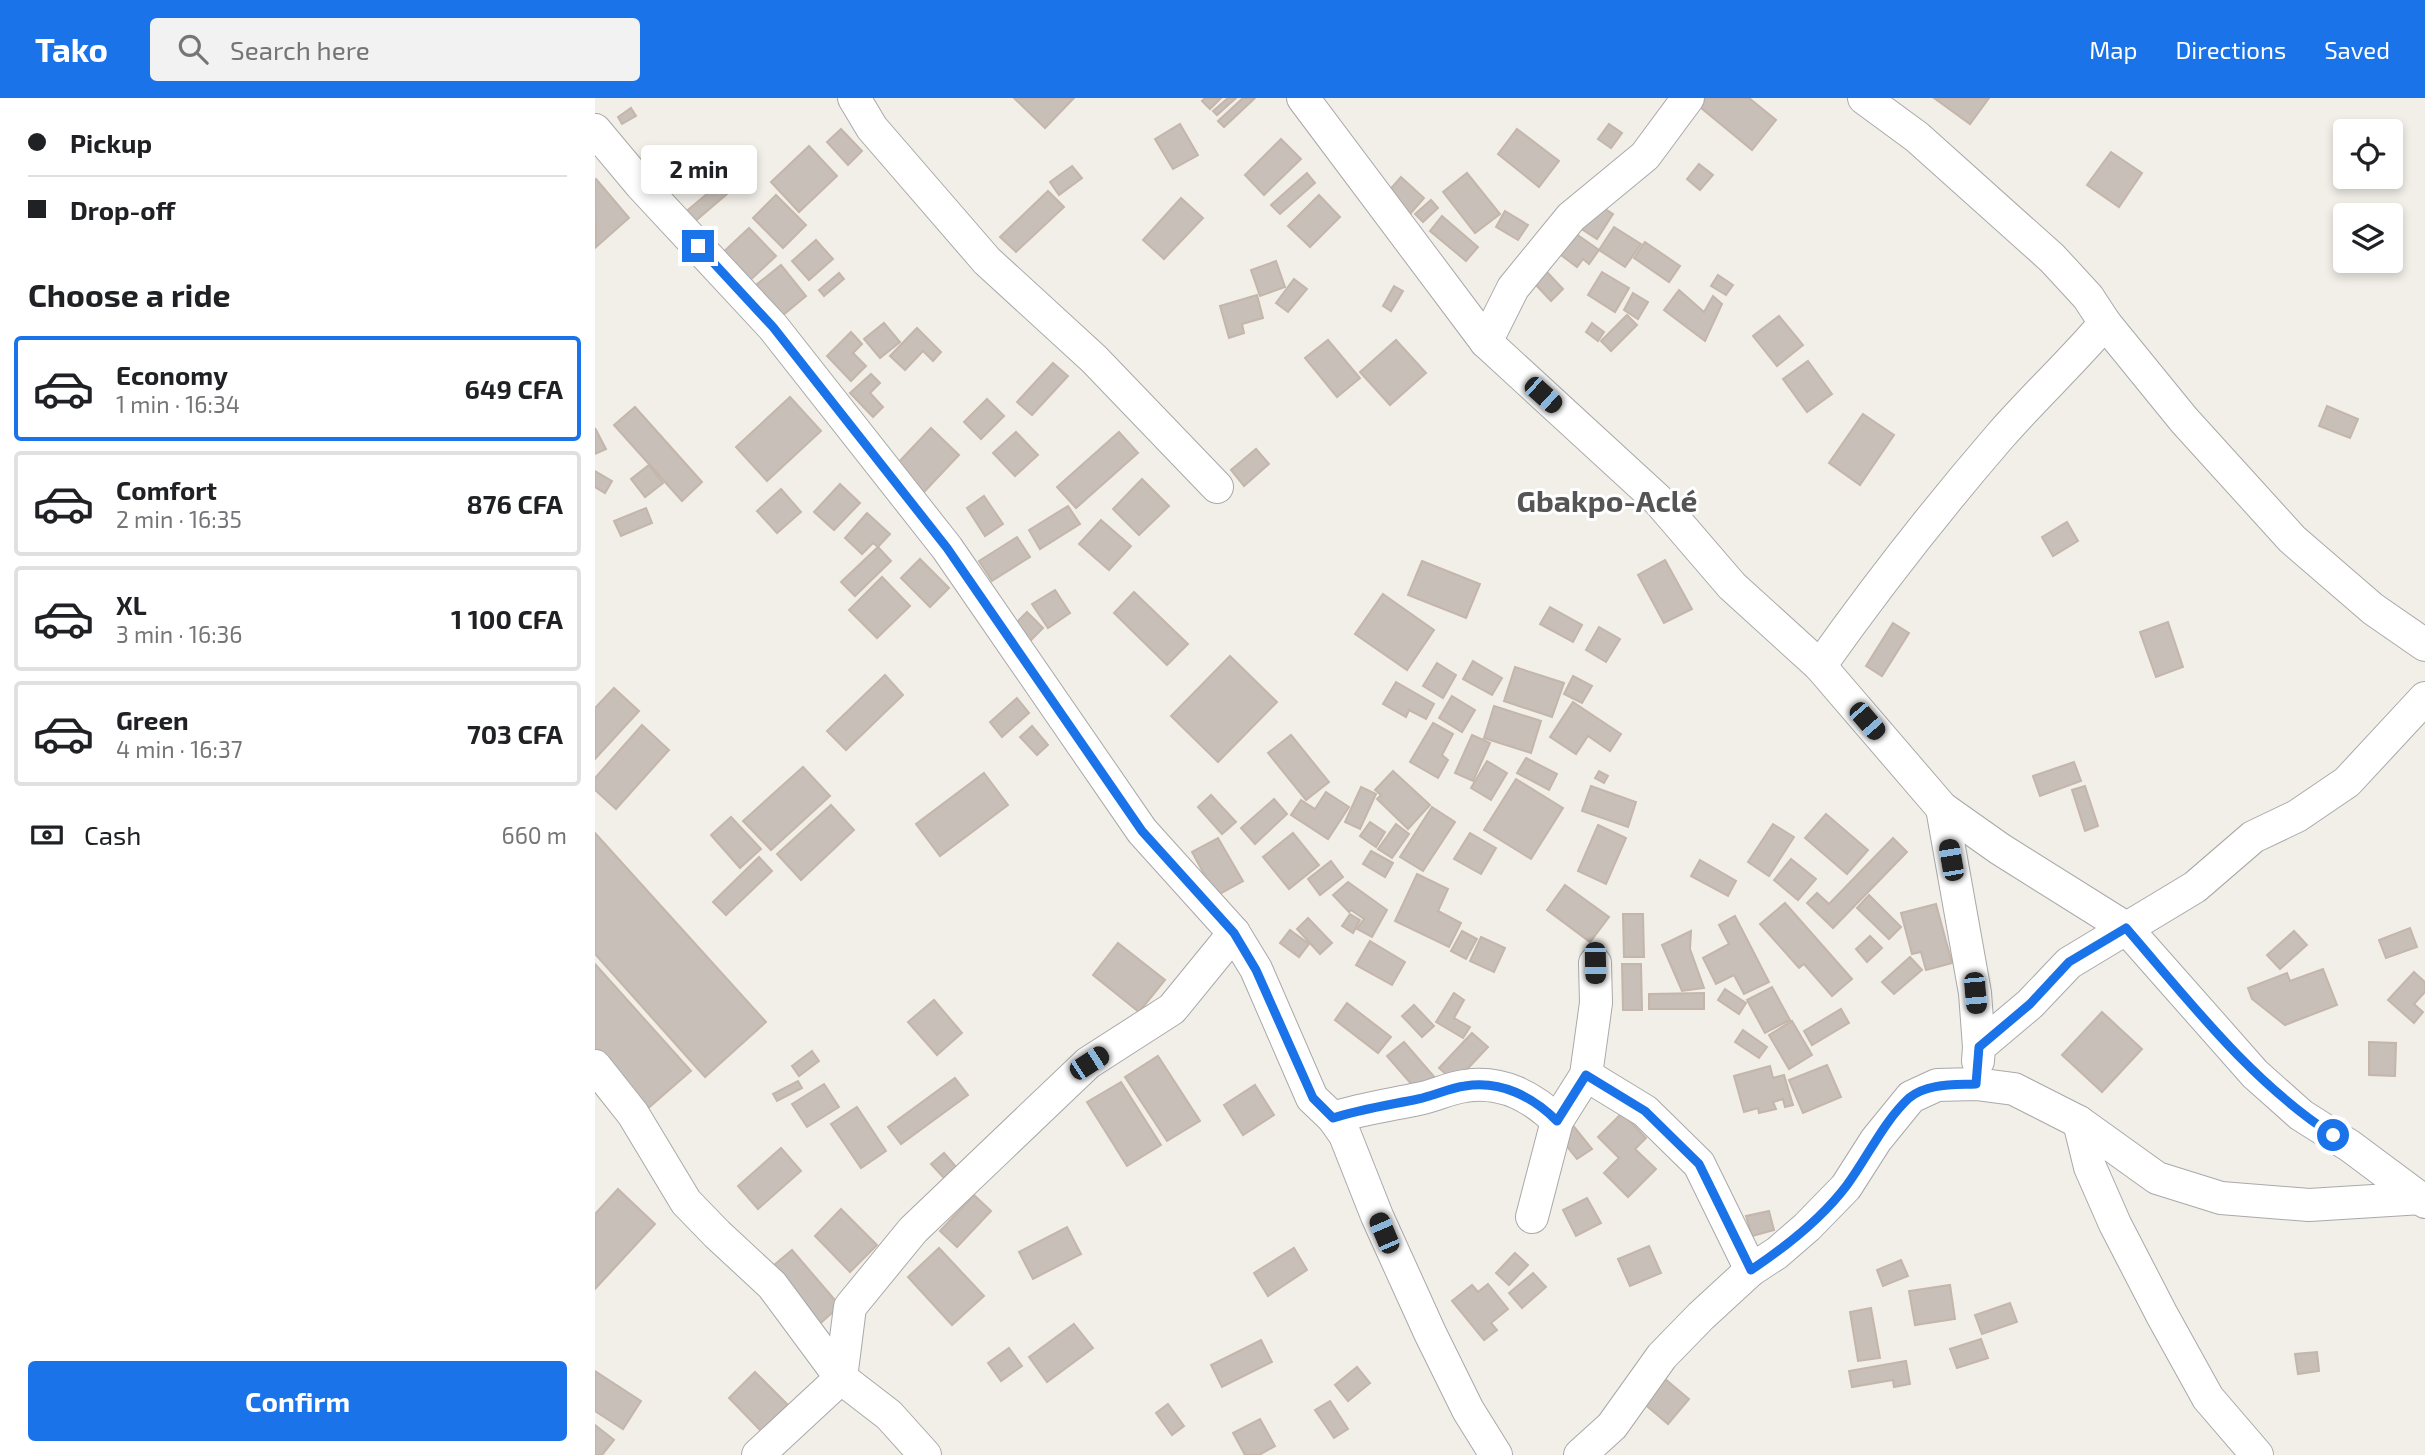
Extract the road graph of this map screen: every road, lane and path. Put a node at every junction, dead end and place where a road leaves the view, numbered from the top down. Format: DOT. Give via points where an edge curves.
graph roads {
  1 [pos="854,98"];
  2 [pos="1303,98"];
  3 [pos="1688,98"];
  4 [pos="1864,98"];
  5 [pos="595,130"];
  6 [pos="2105,323"];
  7 [pos="1486,342"];
  8 [pos="1217,487"];
  9 [pos="2425,645"];
  10 [pos="1820,666"];
  11 [pos="2425,698"];
  12 [pos="1942,808"];
  13 [pos="2126,928"];
  14 [pos="1234,933"];
  15 [pos="1595,963"];
  16 [pos="1979,1047"];
  17 [pos="595,1066"];
  18 [pos="1586,1075"];
  19 [pos="1976,1084"];
  20 [pos="1333,1118"];
  21 [pos="1557,1121"];
  22 [pos="2079,1122"];
  23 [pos="2423,1200"];
  24 [pos="1532,1217"];
  25 [pos="1751,1270"];
  26 [pos="841,1378"];
  27 [pos="758,1455"];
  28 [pos="925,1455"];
  29 [pos="1496,1455"];
  30 [pos="1580,1455"];
  31 [pos="2257,1455"];
  1 -- 8 [label="street" via="872,128 987,261 1094,359"];
  2 -- 7 [label="street"];
  3 -- 7 [label="street" via="1645,156 1571,217 1513,288"];
  4 -- 6 [label="street" via="1917,137 2052,258"];
  5 -- 14 [label="street" via="782,337 947,548 1142,831"];
  6 -- 9 [label="street" via="2184,420 2292,539 2373,609"];
  6 -- 10 [label="street" via="2001,435"];
  7 -- 10 [label="street" via="1658,499 1732,586"];
  10 -- 12 [label="street"];
  11 -- 13 [label="street" via="2347,782 2297,816 2253,837 2195,887"];
  12 -- 13 [label="street"];
  12 -- 16 [label="street" via="1975,993"];
  13 -- 16 [label="street" via="2069,962 2030,1004"];
  13 -- 23 [label="street" via="2255,1074 2301,1115"];
  14 -- 20 [label="street" via="1256,970 1313,1098"];
  14 -- 26 [label="street" via="1173,1009 1089,1063 913,1230 850,1307"];
  15 -- 18 [label="street" via="1596,1003"];
  16 -- 19 [label="street"];
  17 -- 26 [label="street" via="633,1114 687,1202 772,1285"];
  18 -- 21 [label="street"];
  18 -- 25 [label="street" via="1645,1111 1699,1164"];
  19 -- 22 [label="street" via="2014,1089"];
  19 -- 25 [label="street" via="1937,1085 1911,1097 1846,1187 1787,1244"];
  20 -- 21 [label="street" via="1463,1086 1490,1084 1540,1104"];
  20 -- 29 [label="street" via="1345,1135 1430,1333"];
  21 -- 24 [label="street"];
  22 -- 23 [label="street" via="2157,1178 2221,1198 2309,1205"];
  22 -- 31 [label="street" via="2090,1167 2162,1315 2209,1398"];
  25 -- 30 [label="street" via="1662,1356 1612,1426"];
  26 -- 27 [label="street"];
  26 -- 28 [label="street" via="889,1415"];
}
